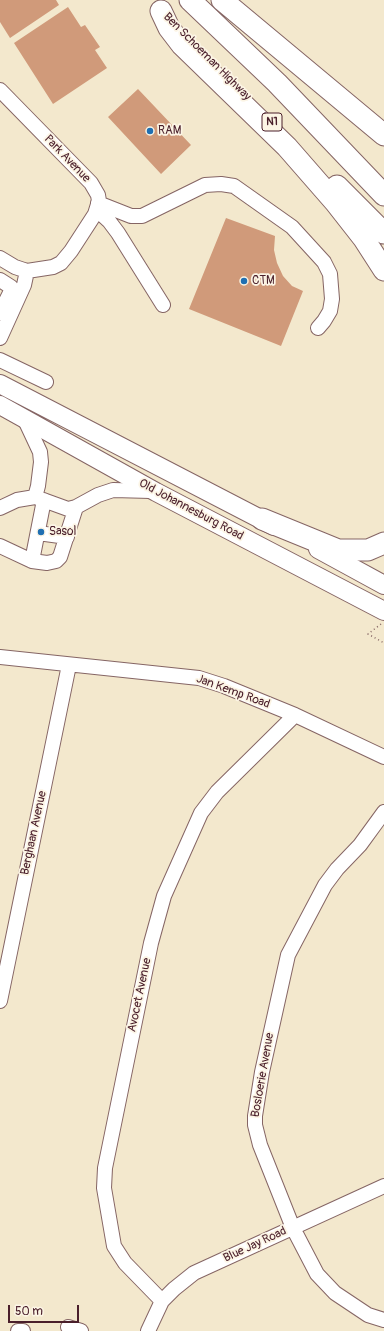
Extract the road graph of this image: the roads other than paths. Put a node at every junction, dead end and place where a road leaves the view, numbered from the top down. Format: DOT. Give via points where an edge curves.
graph roads {
  1 [pos="190,0"];
  2 [pos="222,0"];
  3 [pos="155,5"];
  4 [pos="0,90"];
  5 [pos="384,135"];
  6 [pos="384,195"];
  7 [pos="97,207"];
  8 [pos="384,233"];
  9 [pos="0,258"];
  10 [pos="27,270"];
  11 [pos="384,270"];
  12 [pos="0,280"];
  13 [pos="163,305"];
  14 [pos="0,313"];
  15 [pos="318,328"];
  16 [pos="0,338"];
  17 [pos="0,360"];
  18 [pos="46,382"];
  19 [pos="0,384"];
  20 [pos="0,405"];
  21 [pos="25,420"];
  22 [pos="156,492"];
  23 [pos="39,499"];
  24 [pos="76,507"];
  25 [pos="0,508"];
  26 [pos="262,519"];
  27 [pos="38,533"];
  28 [pos="67,537"];
  29 [pos="384,543"];
  30 [pos="0,546"];
  31 [pos="32,560"];
  32 [pos="384,585"];
  33 [pos="384,611"];
  34 [pos="0,657"];
  35 [pos="69,665"];
  36 [pos="295,715"];
  37 [pos="384,757"];
  38 [pos="384,812"];
  39 [pos="0,1001"];
  40 [pos="384,1186"];
  41 [pos="293,1228"];
  42 [pos="162,1301"];
  43 [pos="384,1320"];
  44 [pos="18,1331"];
  45 [pos="23,1331"];
  46 [pos="148,1331"];
  1 -- 6 [label="highway, N1" via="277,83"];
  2 -- 5 [label="highway"];
  3 -- 8 [label="highway, Ben Schoeman Highway / N1"];
  3 -- 11 [label="highway" via="182,45 287,147 326,191 364,239"];
  4 -- 7 [label="street, Park Avenue" via="91,183 98,195"];
  7 -- 10 [label="street" via="61,263 53,267"];
  7 -- 13 [label="street" via="118,233"];
  7 -- 15 [label="street" via="131,216 142,216 206,185 234,186 292,227 324,262 330,274 332,299 330,311"];
  9 -- 10 [label="street" via="15,267"];
  10 -- 16 [label="street" via="24,285"];
  12 -- 14 [label="street" via="12,289"];
  17 -- 18 [label="street"];
  19 -- 26 [label="main road, Old Johannesburg Road"];
  20 -- 21 [label="main road, Old Johannesburg Road"];
  21 -- 22 [label="main road, Old Johannesburg Road"];
  21 -- 23 [label="street" via="38,445"];
  22 -- 24 [label="street" via="113,490"];
  22 -- 33 [label="main road, Old Johannesburg Road"];
  23 -- 24 [label="street" via="62,508"];
  23 -- 25 [label="street" via="17,500"];
  23 -- 27 [label="street"];
  24 -- 28 [label="street"];
  26 -- 29 [label="highway" via="338,550 368,550"];
  26 -- 32 [label="main road, Old Johannesburg Road"];
  27 -- 28 [label="street"];
  27 -- 31 [label="street"];
  28 -- 31 [label="street" via="56,561 47,563"];
  30 -- 31 [label="street"];
  34 -- 35 [label="street, Jan Kemp Road"];
  35 -- 36 [label="street, Jan Kemp Road" via="199,678"];
  35 -- 39 [label="street, Berghaan Avenue"];
  36 -- 37 [label="street, Jan Kemp Road"];
  36 -- 42 [label="street, Avocet Avenue" via="208,802 164,896 151,943 107,1161 104,1188 114,1246 125,1263"];
  38 -- 41 [label="street, Bosloerie Avenue" via="360,845 328,880 294,944 285,967 262,1072 255,1105 255,1125 260,1145"];
  40 -- 41 [label="street, Blue Jay Road"];
  41 -- 42 [label="street, Blue Jay Road" via="194,1273"];
  41 -- 43 [label="street, Bosloerie Avenue" via="317,1274 330,1288 368,1315"];
  42 -- 46 [label="street, Blue Jay Road"];
  44 -- 45 [label="street"];
}
